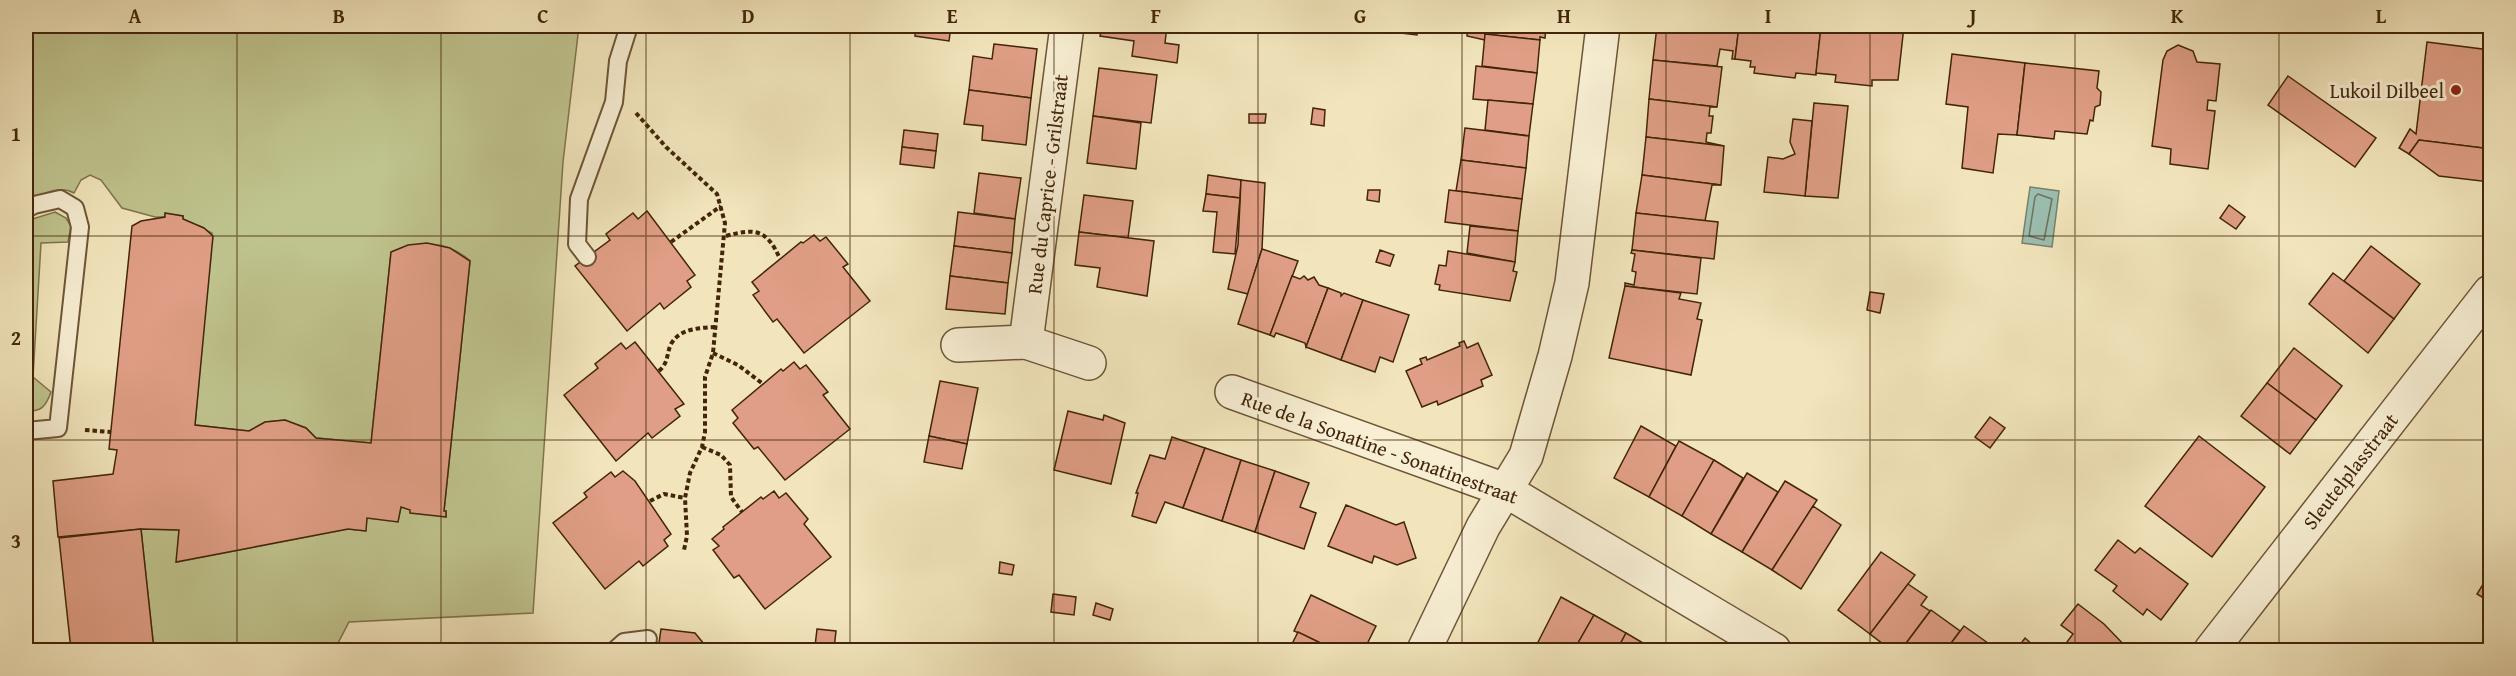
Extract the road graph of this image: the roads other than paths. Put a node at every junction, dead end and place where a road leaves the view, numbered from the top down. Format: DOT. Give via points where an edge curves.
graph roads {
  1 [pos="629,26"];
  2 [pos="1067,26"];
  3 [pos="1603,26"];
  4 [pos="26,209"];
  5 [pos="587,257"];
  6 [pos="2490,292"];
  7 [pos="1026,342"];
  8 [pos="958,345"];
  9 [pos="1089,363"];
  10 [pos="1232,392"];
  11 [pos="26,431"];
  12 [pos="1505,490"];
  13 [pos="648,639"];
  14 [pos="615,651"];
  15 [pos="1424,651"];
  16 [pos="1774,651"];
  17 [pos="2211,651"];
  1 -- 5 [label="lane" via="618,61 614,102 579,199 577,244"];
  2 -- 7 [label="street, Rue du Caprice - Grilstraat"];
  3 -- 12 [label="street" via="1572,283 1526,456"];
  4 -- 11 [label="lane" via="60,200 75,208 80,227 58,428"];
  6 -- 17 [label="street, Sleutelplasstraat"];
  7 -- 8 [label="street"];
  7 -- 9 [label="street"];
  10 -- 12 [label="street, Rue de la Sonatine - Sonatinestraat"];
  12 -- 15 [label="street" via="1483,527"];
  12 -- 16 [label="street, Rue de la Sonatine - Sonatinestraat"];
  13 -- 14 [label="lane" via="624,642"];
}
